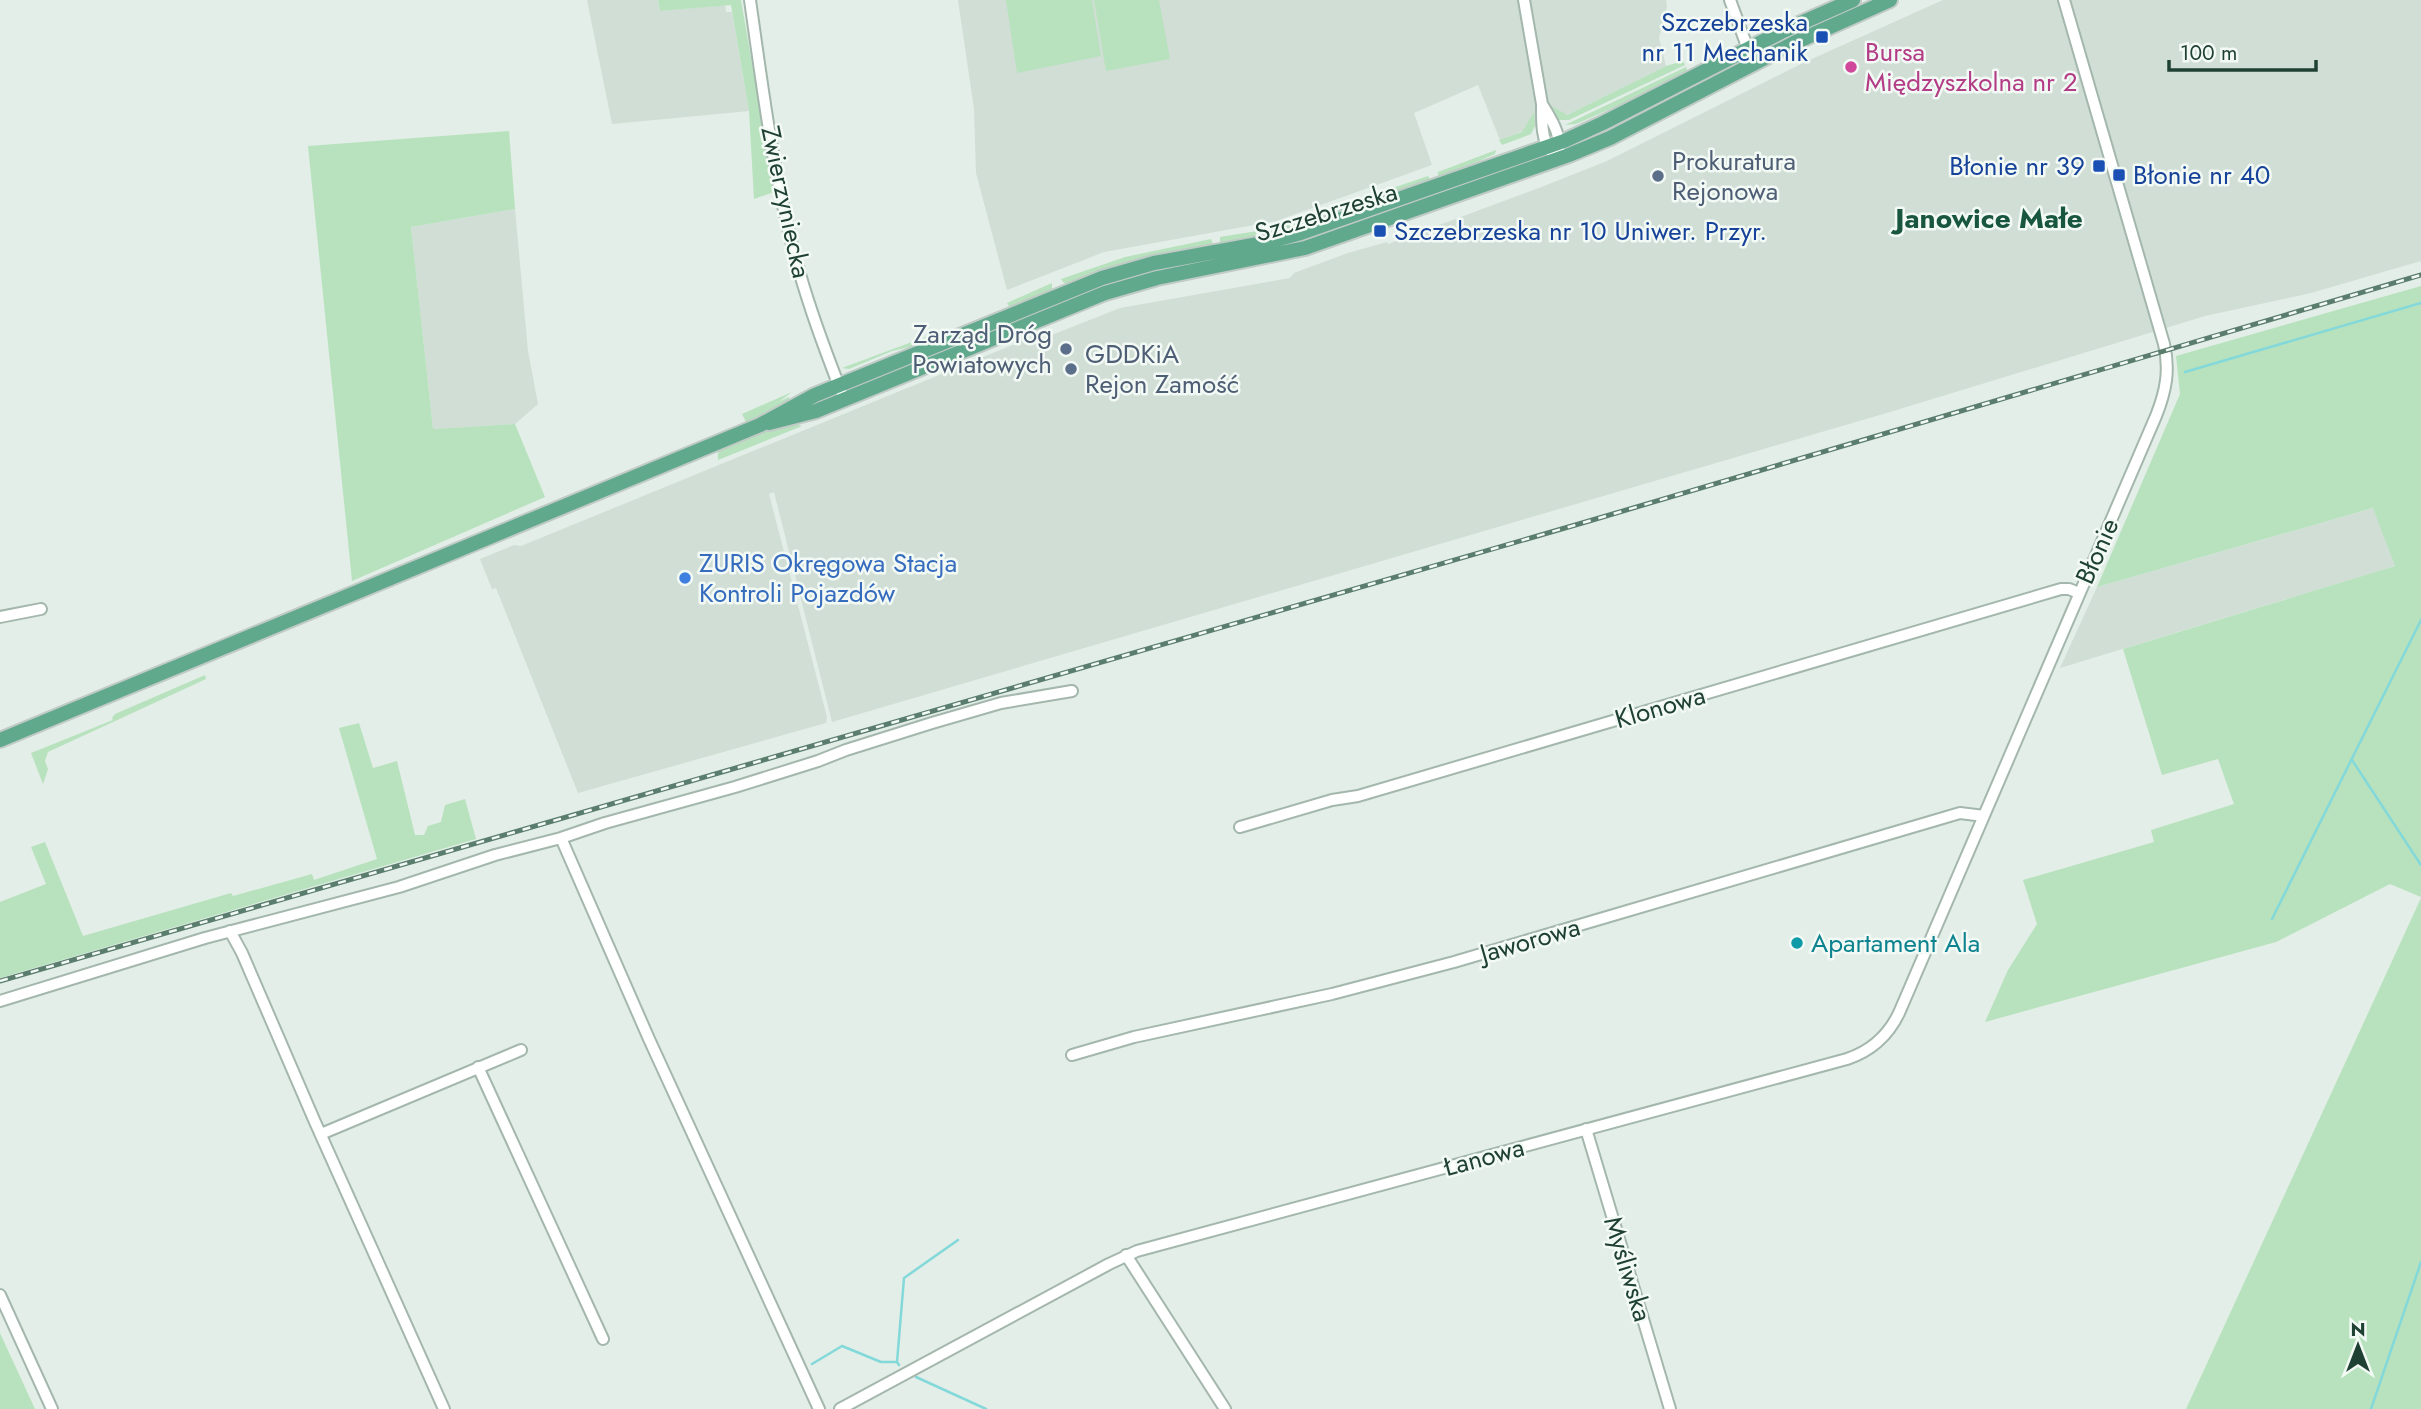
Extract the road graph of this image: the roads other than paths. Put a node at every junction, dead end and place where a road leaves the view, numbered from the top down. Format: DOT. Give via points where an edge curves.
graph roads {
  1 [pos="750,0"];
  2 [pos="1524,0"];
  3 [pos="1730,0"];
  4 [pos="1853,0"];
  5 [pos="1890,0"];
  6 [pos="2064,0"];
  7 [pos="1748,49"];
  8 [pos="1553,144"];
  9 [pos="1557,160"];
  10 [pos="838,385"];
  11 [pos="844,399"];
  12 [pos="757,426"];
  13 [pos="2079,593"];
  14 [pos="41,609"];
  15 [pos="0,617"];
  16 [pos="1072,691"];
  17 [pos="0,740"];
  18 [pos="1984,816"];
  19 [pos="1240,827"];
  20 [pos="561,838"];
  21 [pos="230,931"];
  22 [pos="0,1001"];
  23 [pos="521,1050"];
  24 [pos="1072,1055"];
  25 [pos="1842,1060"];
  26 [pos="478,1067"];
  27 [pos="1586,1129"];
  28 [pos="320,1135"];
  29 [pos="1126,1255"];
  30 [pos="0,1295"];
  31 [pos="603,1339"];
  32 [pos="52,1409"];
  33 [pos="444,1409"];
  34 [pos="819,1409"];
  35 [pos="840,1409"];
  36 [pos="1225,1409"];
  37 [pos="1670,1409"];
  1 -- 10 [label="street, Zwierzyniecka" via="789,234"];
  2 -- 8 [label="street"];
  3 -- 7 [label="street"];
  4 -- 7 [label="main road, Szczebrzeska"];
  5 -- 9 [label="main road, Szczebrzeska"];
  6 -- 13 [label="street, Błonie" via="2164,344 2168,372 2160,406"];
  7 -- 8 [label="main road, Szczebrzeska"];
  8 -- 9 [label="street"];
  8 -- 10 [label="main road, Szczebrzeska" via="1301,233 1102,278"];
  9 -- 11 [label="main road, Szczebrzeska" via="1305,248 1115,289"];
  10 -- 11 [label="street, Zwierzyniecka"];
  10 -- 12 [label="main road, Szczebrzeska"];
  11 -- 12 [label="main road, Szczebrzeska"];
  12 -- 17 [label="main road"];
  13 -- 18 [label="street, Błonie"];
  13 -- 19 [label="street, Klonowa" via="2061,589"];
  14 -- 15 [label="street"];
  16 -- 20 [label="street" via="944,719"];
  18 -- 24 [label="street, Jaworowa" via="1960,813 1454,962"];
  18 -- 25 [label="street, Błonie" via="1894,1022 1872,1047"];
  20 -- 21 [label="street"];
  20 -- 34 [label="street"];
  21 -- 22 [label="street"];
  21 -- 28 [label="street"];
  23 -- 26 [label="street"];
  25 -- 27 [label="street, Łanowa"];
  26 -- 28 [label="street"];
  26 -- 31 [label="street"];
  27 -- 29 [label="street, Łanowa"];
  27 -- 37 [label="street, Myśliwska"];
  28 -- 33 [label="street"];
  29 -- 35 [label="street, Łanowa"];
  29 -- 36 [label="street"];
  30 -- 32 [label="street"];
}
